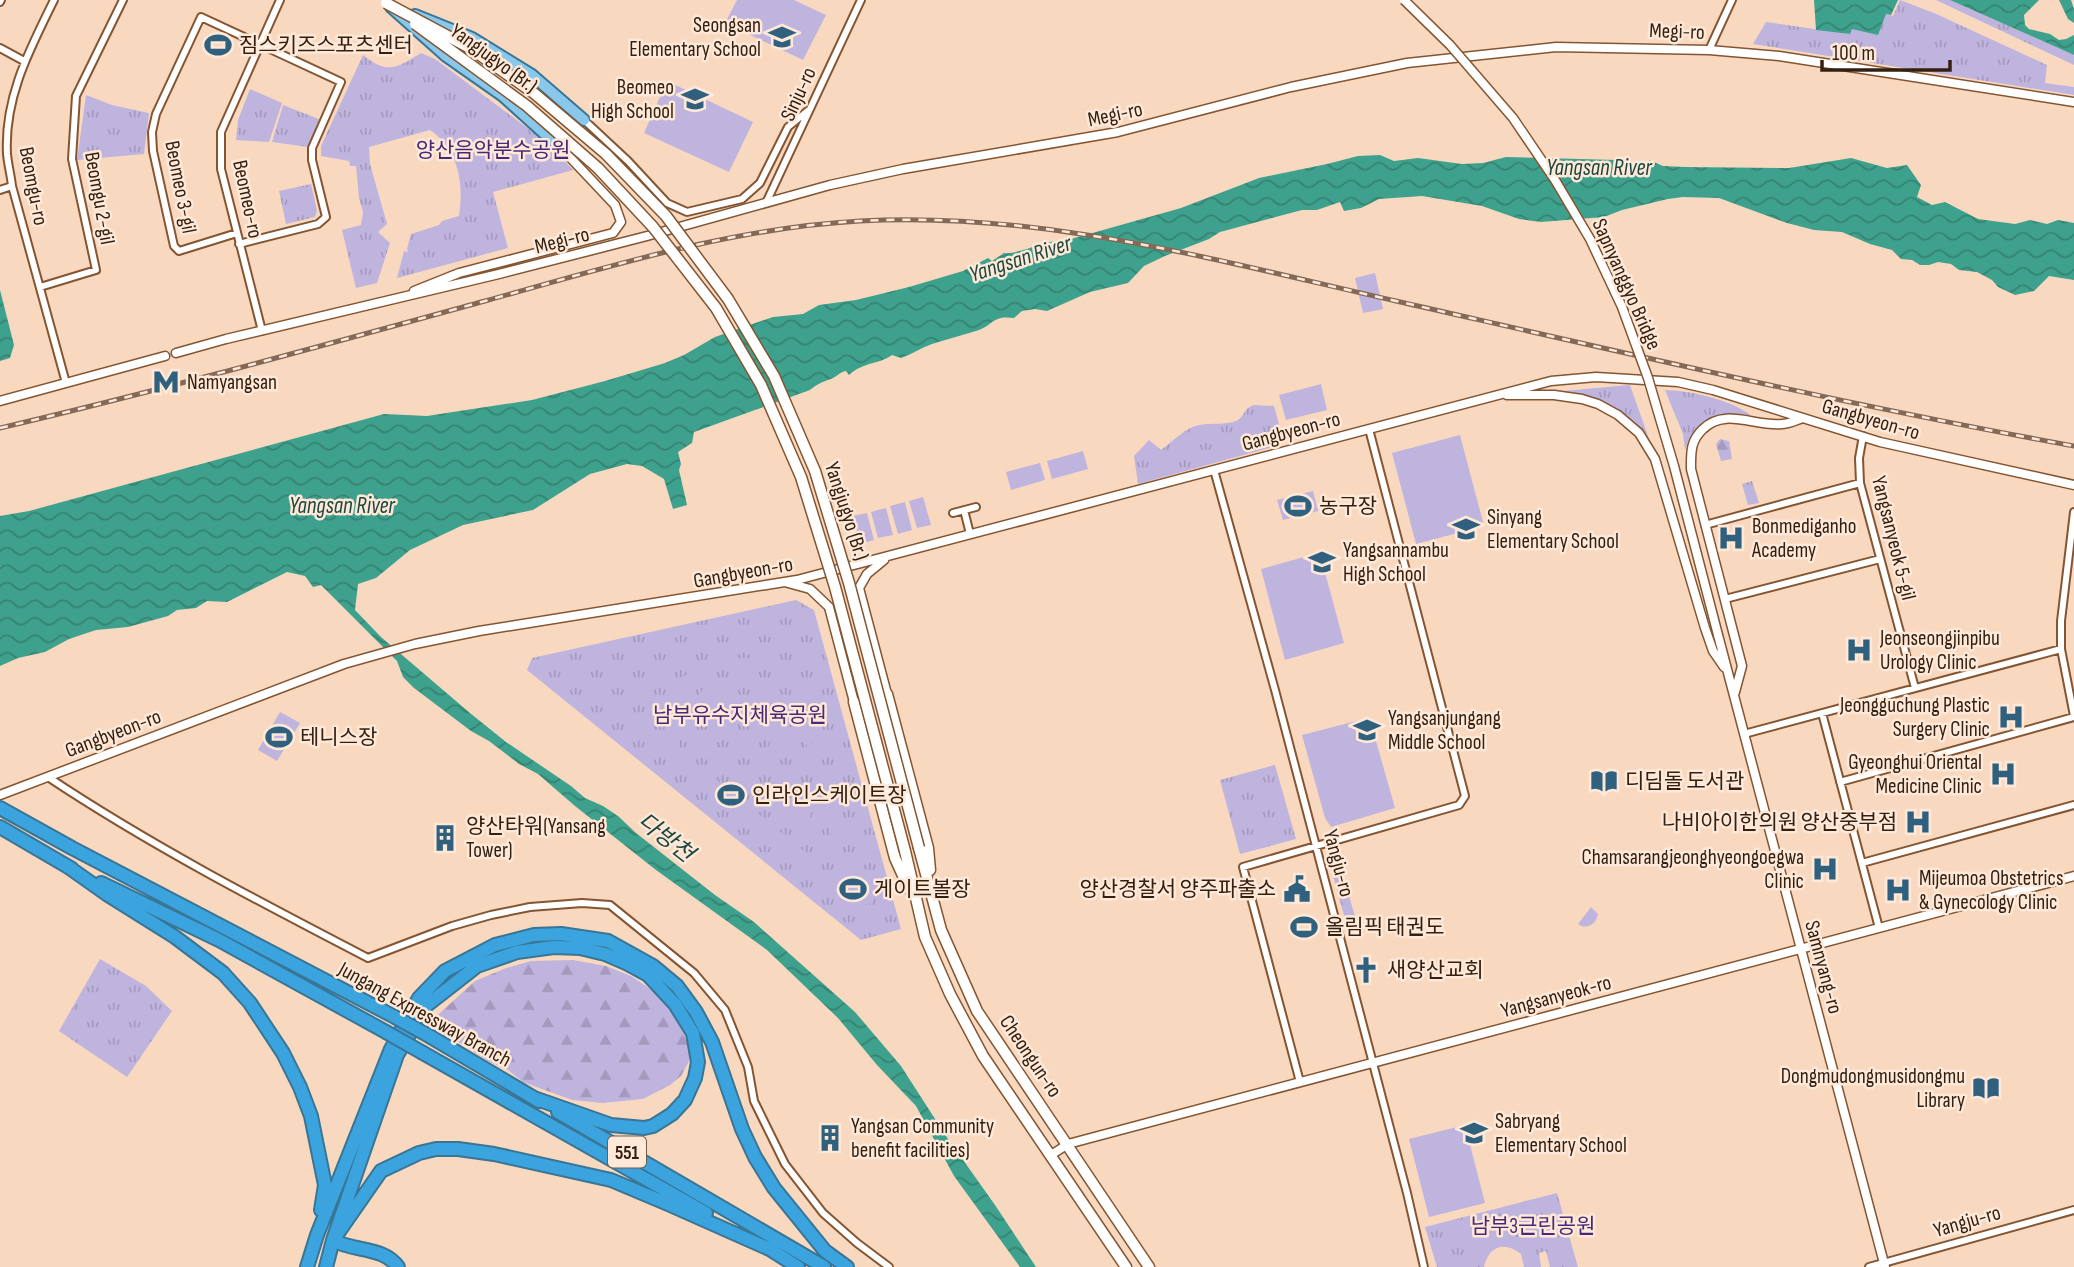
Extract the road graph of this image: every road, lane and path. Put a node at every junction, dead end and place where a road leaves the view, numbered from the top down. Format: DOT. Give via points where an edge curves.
graph roads {
  1 [pos="54,0"];
  2 [pos="123,0"];
  3 [pos="279,0"];
  4 [pos="861,0"];
  5 [pos="1404,0"];
  6 [pos="1732,0"];
  7 [pos="383,1"];
  8 [pos="260,45"];
  9 [pos="0,48"];
  10 [pos="1709,50"];
  11 [pos="24,61"];
  12 [pos="2074,102"];
  13 [pos="810,109"];
  14 [pos="583,120"];
  15 [pos="565,152"];
  16 [pos="12,187"];
  17 [pos="0,190"];
  18 [pos="766,203"];
  19 [pos="237,233"];
  20 [pos="239,244"];
  21 [pos="40,288"];
  22 [pos="382,303"];
  23 [pos="261,331"];
  24 [pos="176,353"];
  25 [pos="165,356"];
  26 [pos="66,383"];
  27 [pos="1497,395"];
  28 [pos="0,401"];
  29 [pos="1804,418"];
  30 [pos="1368,429"];
  31 [pos="1863,436"];
  32 [pos="1214,470"];
  33 [pos="1860,483"];
  34 [pos="2074,485"];
  35 [pos="976,507"];
  36 [pos="964,510"];
  37 [pos="2074,512"];
  38 [pos="953,513"];
  39 [pos="1705,526"];
  40 [pos="970,534"];
  41 [pos="887,557"];
  42 [pos="1880,559"];
  43 [pos="2071,563"];
  44 [pos="785,583"];
  45 [pos="1725,599"];
  46 [pos="1718,635"];
  47 [pos="2061,649"];
  48 [pos="1728,673"];
  49 [pos="1915,688"];
  50 [pos="887,694"];
  51 [pos="1734,695"];
  52 [pos="853,702"];
  53 [pos="1822,713"];
  54 [pos="2074,717"];
  55 [pos="1744,734"];
  56 [pos="48,777"];
  57 [pos="1840,782"];
  58 [pos="0,796"];
  59 [pos="2074,805"];
  60 [pos="0,808"];
  61 [pos="0,827"];
  62 [pos="1316,846"];
  63 [pos="919,848"];
  64 [pos="905,851"];
  65 [pos="1862,863"];
  66 [pos="62,864"];
  67 [pos="2074,876"];
  68 [pos="931,895"];
  69 [pos="918,906"];
  70 [pos="1879,928"];
  71 [pos="1801,949"];
  72 [pos="1372,1063"];
  73 [pos="1300,1082"];
  74 [pos="534,1098"];
  75 [pos="1068,1144"];
  76 [pos="1051,1155"];
  77 [pos="2074,1210"];
  78 [pos="317,1235"];
  79 [pos="333,1241"];
  80 [pos="774,1251"];
  81 [pos="1884,1265"];
  82 [pos="307,1267"];
  83 [pos="326,1267"];
  84 [pos="398,1267"];
  85 [pos="798,1267"];
  86 [pos="824,1267"];
  87 [pos="847,1267"];
  88 [pos="889,1267"];
  89 [pos="1126,1267"];
  90 [pos="1149,1267"];
  91 [pos="1424,1267"];
  92 [pos="1869,1267"];
  1 -- 11 [label="street, Beomgu-ro"];
  2 -- 21 [label="street, Beomgu 2-gil" via="76,96 72,159 96,270"];
  3 -- 8 [label="street, Beomeo-ro"];
  4 -- 13 [label="street, Sinju-ro"];
  5 -- 46 [label="street, Sapnyanggyo Bridge, bridge" via="1513,118 1590,239 1648,377"];
  6 -- 10 [label="street"];
  7 -- 14 [label="main road" via="472,38 532,75"];
  7 -- 15 [label="main road" via="503,96"];
  7 -- 63 [label="main road, Yangjugyo (Br.), bridge" via="470,48 535,94 606,154 666,216 728,299 774,376 815,471"];
  7 -- 64 [label="main road, Yangjugyo (Br.), bridge" via="527,106 598,168 653,227 716,308 761,385 801,477"];
  8 -- 19 [label="street, Beomeo-ro" via="221,132 220,169"];
  8 -- 19 [label="street, Beomeo 3-gil" via="201,17 152,132 174,246 179,251"];
  8 -- 20 [label="street" via="341,82 312,148 326,217 318,224"];
  9 -- 11 [label="street"];
  10 -- 12 [label="street, Megi-ro" via="1779,56"];
  10 -- 18 [label="street, Megi-ro" via="1556,47 1407,63 1291,87 1118,132 903,169"];
  11 -- 16 [label="street, Beomgu-ro" via="8,125"];
  13 -- 14 [label="street" via="788,127 760,183 742,199 687,212 667,203"];
  13 -- 18 [label="street, Sinju-ro"];
  15 -- 22 [label="street" via="615,205 621,222 613,233 459,273"];
  16 -- 17 [label="street"];
  16 -- 21 [label="street, Beomgu-ro"];
  18 -- 22 [label="street, Megi-ro"];
  19 -- 20 [label="street, Beomeo-ro"];
  20 -- 23 [label="street, Beomeo-ro"];
  21 -- 26 [label="street, Beomgu-ro"];
  22 -- 23 [label="street, Megi-ro"];
  23 -- 24 [label="street, Megi-ro"];
  25 -- 26 [label="street"];
  26 -- 28 [label="street"];
  27 -- 29 [label="street, Gangbyeon-ro" via="1577,377 1616,378 1713,390"];
  27 -- 30 [label="street, Gangbyeon-ro"];
  27 -- 48 [label="street" via="1582,399 1618,415 1639,433 1655,459 1713,651"];
  29 -- 31 [label="street, Gangbyeon-ro"];
  29 -- 39 [label="street" via="1781,425 1723,418 1698,433 1691,446 1691,469"];
  30 -- 32 [label="street, Gangbyeon-ro"];
  30 -- 62 [label="street" via="1465,796 1459,805"];
  31 -- 33 [label="street, Yangsanyeok 5-gil"];
  31 -- 34 [label="street, Gangbyeon-ro"];
  32 -- 40 [label="street, Gangbyeon-ro"];
  32 -- 62 [label="street, Yangju-ro"];
  33 -- 39 [label="street"];
  33 -- 42 [label="street, Yangsanyeok 5-gil"];
  35 -- 36 [label="street"];
  36 -- 38 [label="street"];
  36 -- 40 [label="street"];
  37 -- 43 [label="street"];
  39 -- 45 [label="street"];
  40 -- 41 [label="street, Gangbyeon-ro"];
  41 -- 44 [label="street, Gangbyeon-ro"];
  41 -- 50 [label="street" via="859,588"];
  42 -- 45 [label="street"];
  42 -- 49 [label="street, Yangsanyeok 5-gil"];
  43 -- 47 [label="street"];
  44 -- 52 [label="street" via="810,589 829,607"];
  44 -- 56 [label="street, Gangbyeon-ro" via="515,626 367,657"];
  45 -- 51 [label="street" via="1742,666"];
  46 -- 48 [label="street, Samnyang-ro"];
  47 -- 49 [label="street"];
  47 -- 54 [label="street"];
  48 -- 51 [label="street, Samnyang-ro"];
  49 -- 53 [label="street"];
  50 -- 68 [label="main road" via="928,848"];
  51 -- 55 [label="street, Samnyang-ro"];
  52 -- 69 [label="main road" via="895,858"];
  53 -- 55 [label="street"];
  53 -- 57 [label="street"];
  54 -- 57 [label="street"];
  55 -- 71 [label="street, Samnyang-ro"];
  56 -- 58 [label="street, Gangbyeon-ro"];
  56 -- 88 [label="street" via="110,817 368,958 491,915 530,907 610,905 694,973 725,1010 748,1067 754,1101 786,1164 823,1213"];
  57 -- 65 [label="street"];
  59 -- 65 [label="street"];
  60 -- 74 [label="highway, Jungang Expressway Branch / 551, bridge" via="395,1017"];
  61 -- 66 [label="highway, Jungang Expressway Branch / 551"];
  62 -- 72 [label="street, Yangju-ro"];
  62 -- 73 [label="street" via="1243,867"];
  63 -- 68 [label="main road, Cheongun-ro"];
  64 -- 69 [label="main road, Cheongun-ro"];
  65 -- 70 [label="street"];
  66 -- 78 [label="highway" via="204,958 250,1003 283,1053 311,1116 325,1185"];
  66 -- 80 [label="highway, Jungang Expressway Branch / 551, bridge" via="219,940"];
  67 -- 70 [label="street, Yangsanyeok-ro"];
  68 -- 75 [label="main road, Cheongun-ro" via="941,930 977,1011"];
  69 -- 76 [label="main road, Cheongun-ro" via="925,937 983,1056"];
  70 -- 71 [label="street, Yangsanyeok-ro"];
  71 -- 72 [label="street, Yangsanyeok-ro"];
  71 -- 81 [label="street, Samnyang-ro"];
  72 -- 73 [label="street, Yangsanyeok-ro"];
  72 -- 91 [label="street, Yangju-ro"];
  73 -- 75 [label="street, Yangsanyeok-ro"];
  74 -- 79 [label="highway" via="611,1125 653,1126 685,1100 695,1078 698,1062 693,1034 675,1004 648,975 605,954 554,947 517,952 477,966 427,1005 397,1055"];
  74 -- 86 [label="highway, Jungang Expressway Branch / 551"];
  75 -- 76 [label="street, Yangsanyeok-ro"];
  75 -- 90 [label="main road, Cheongun-ro"];
  76 -- 89 [label="main road, Cheongun-ro"];
  77 -- 81 [label="street, Yangju-ro"];
  78 -- 82 [label="highway"];
  78 -- 87 [label="highway" via="390,1049 419,998 445,971 495,945 561,934 608,941 653,966 677,986 712,1042 755,1157 825,1251"];
  79 -- 80 [label="highway" via="381,1171 419,1153 458,1149 611,1180"];
  79 -- 83 [label="highway"];
  79 -- 84 [label="highway" via="385,1256"];
  80 -- 85 [label="highway, Jungang Expressway Branch / 551"];
  81 -- 92 [label="street, Yangju-ro"];
}
